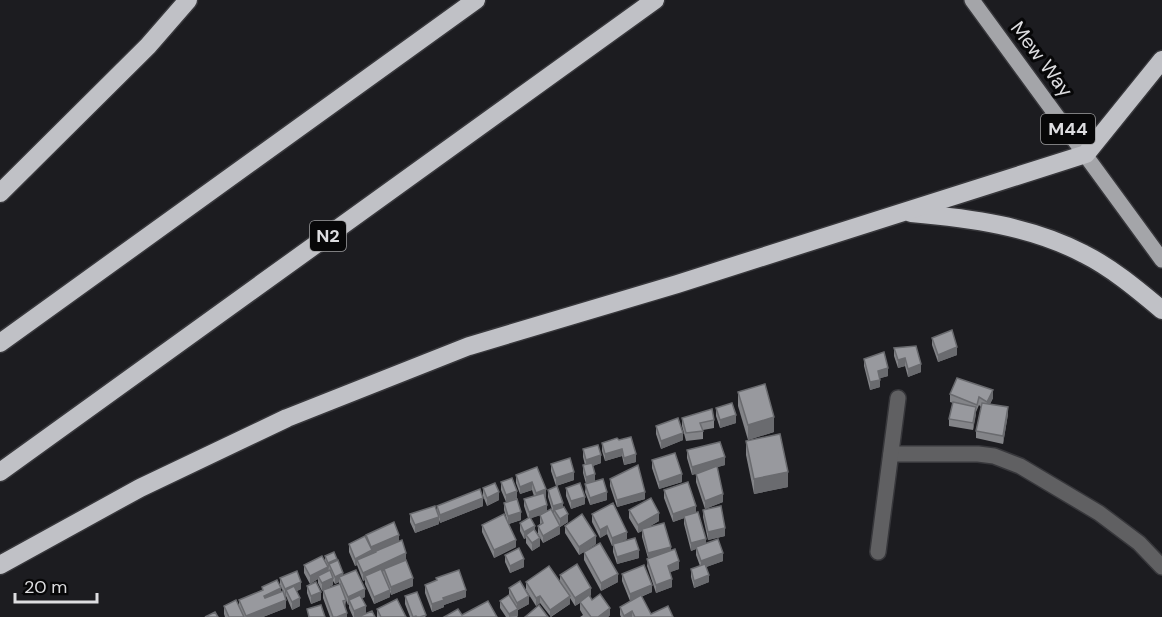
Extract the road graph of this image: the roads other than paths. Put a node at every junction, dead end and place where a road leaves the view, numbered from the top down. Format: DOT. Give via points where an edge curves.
graph roads {
  1 [pos="188,0"];
  2 [pos="476,0"];
  3 [pos="655,0"];
  4 [pos="972,0"];
  5 [pos="1162,60"];
  6 [pos="1086,154"];
  7 [pos="0,193"];
  8 [pos="903,212"];
  9 [pos="1162,260"];
  10 [pos="1162,310"];
  11 [pos="0,344"];
  12 [pos="898,398"];
  13 [pos="891,454"];
  14 [pos="0,472"];
  15 [pos="878,552"];
  16 [pos="0,565"];
  17 [pos="1162,567"];
  1 -- 7 [label="highway" via="148,46"];
  2 -- 11 [label="highway"];
  3 -- 14 [label="highway, N2"];
  4 -- 6 [label="main road, Mew Way / M44"];
  5 -- 6 [label="highway"];
  6 -- 8 [label="highway"];
  6 -- 9 [label="main road, Mew Way / M44"];
  8 -- 10 [label="highway" via="1000,225 1045,237 1085,254"];
  8 -- 16 [label="highway" via="469,346 287,418 140,488"];
  12 -- 13 [label="street"];
  13 -- 15 [label="street"];
  13 -- 17 [label="street" via="978,454 1020,466 1099,513 1139,543"];
}
